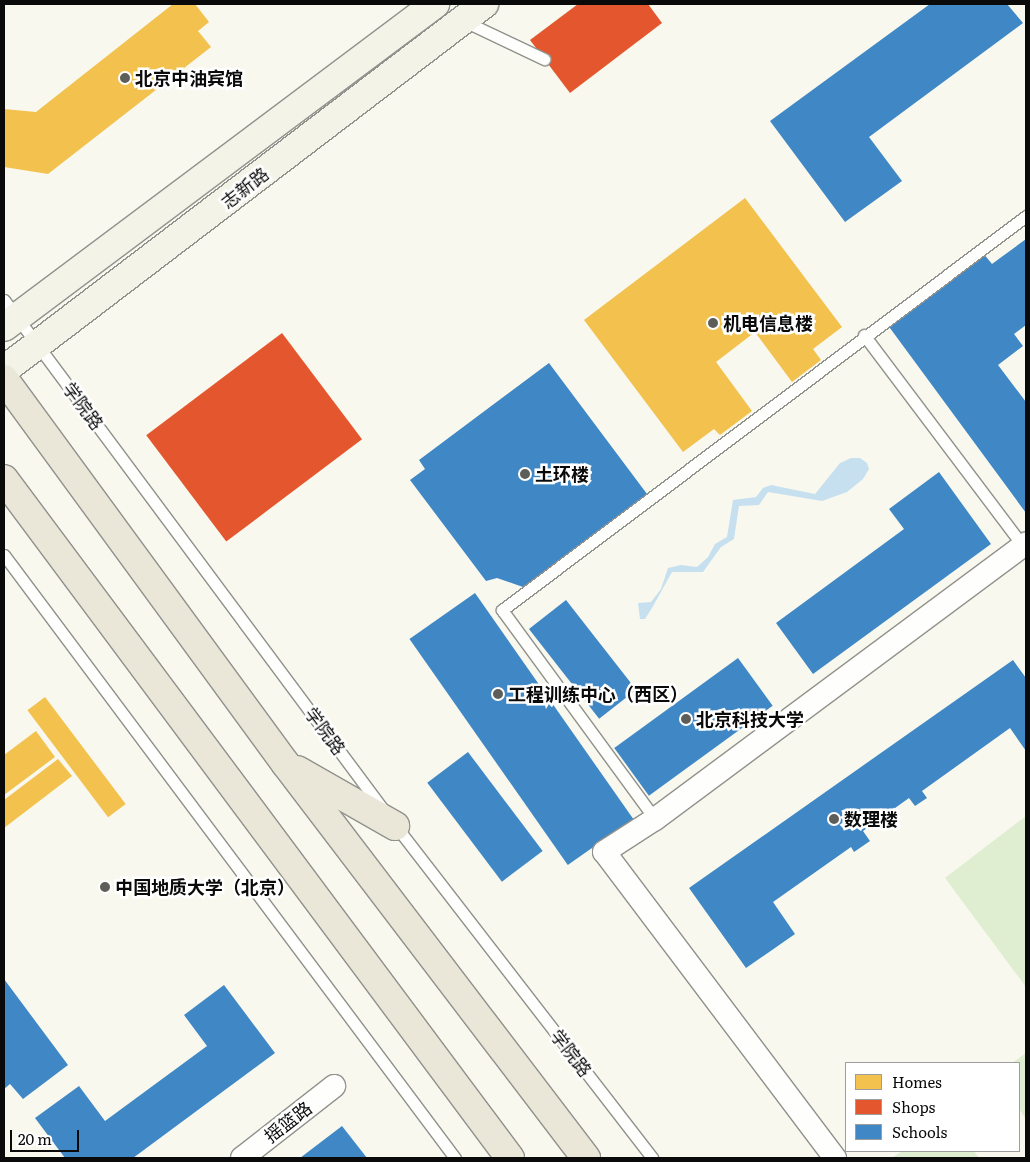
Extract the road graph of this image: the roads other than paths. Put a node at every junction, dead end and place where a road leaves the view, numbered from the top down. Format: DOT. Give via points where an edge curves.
graph roads {
  1 [pos="435,4"];
  2 [pos="484,4"];
  3 [pos="462,20"];
  4 [pos="544,59"];
  5 [pos="1026,216"];
  6 [pos="8,315"];
  7 [pos="864,335"];
  8 [pos="38,346"];
  9 [pos="4,370"];
  10 [pos="4,379"];
  11 [pos="4,479"];
  12 [pos="1024,545"];
  13 [pos="4,555"];
  14 [pos="285,764"];
  15 [pos="655,819"];
  16 [pos="395,826"];
  17 [pos="334,1086"];
  18 [pos="242,1158"];
  19 [pos="456,1158"];
  20 [pos="510,1158"];
  21 [pos="586,1158"];
  22 [pos="652,1158"];
  23 [pos="835,1158"];
  1 -- 6 [label="main road, 志新路"];
  2 -- 3 [label="main road, 志新路"];
  3 -- 4 [label="lane"];
  3 -- 8 [label="main road, 志新路"];
  5 -- 7 [label="lane"];
  6 -- 8 [label="lane, 学院路"];
  7 -- 12 [label="lane"];
  7 -- 15 [label="lane" via="502,610"];
  8 -- 9 [label="main road, 志新路"];
  8 -- 16 [label="lane, 学院路"];
  10 -- 14 [label="main road"];
  11 -- 20 [label="main road"];
  12 -- 15 [label="street"];
  13 -- 19 [label="lane"];
  14 -- 16 [label="main road"];
  14 -- 21 [label="main road"];
  15 -- 23 [label="street" via="604,852"];
  16 -- 22 [label="lane, 学院路"];
  17 -- 18 [label="street, 摇篮路"];
}
